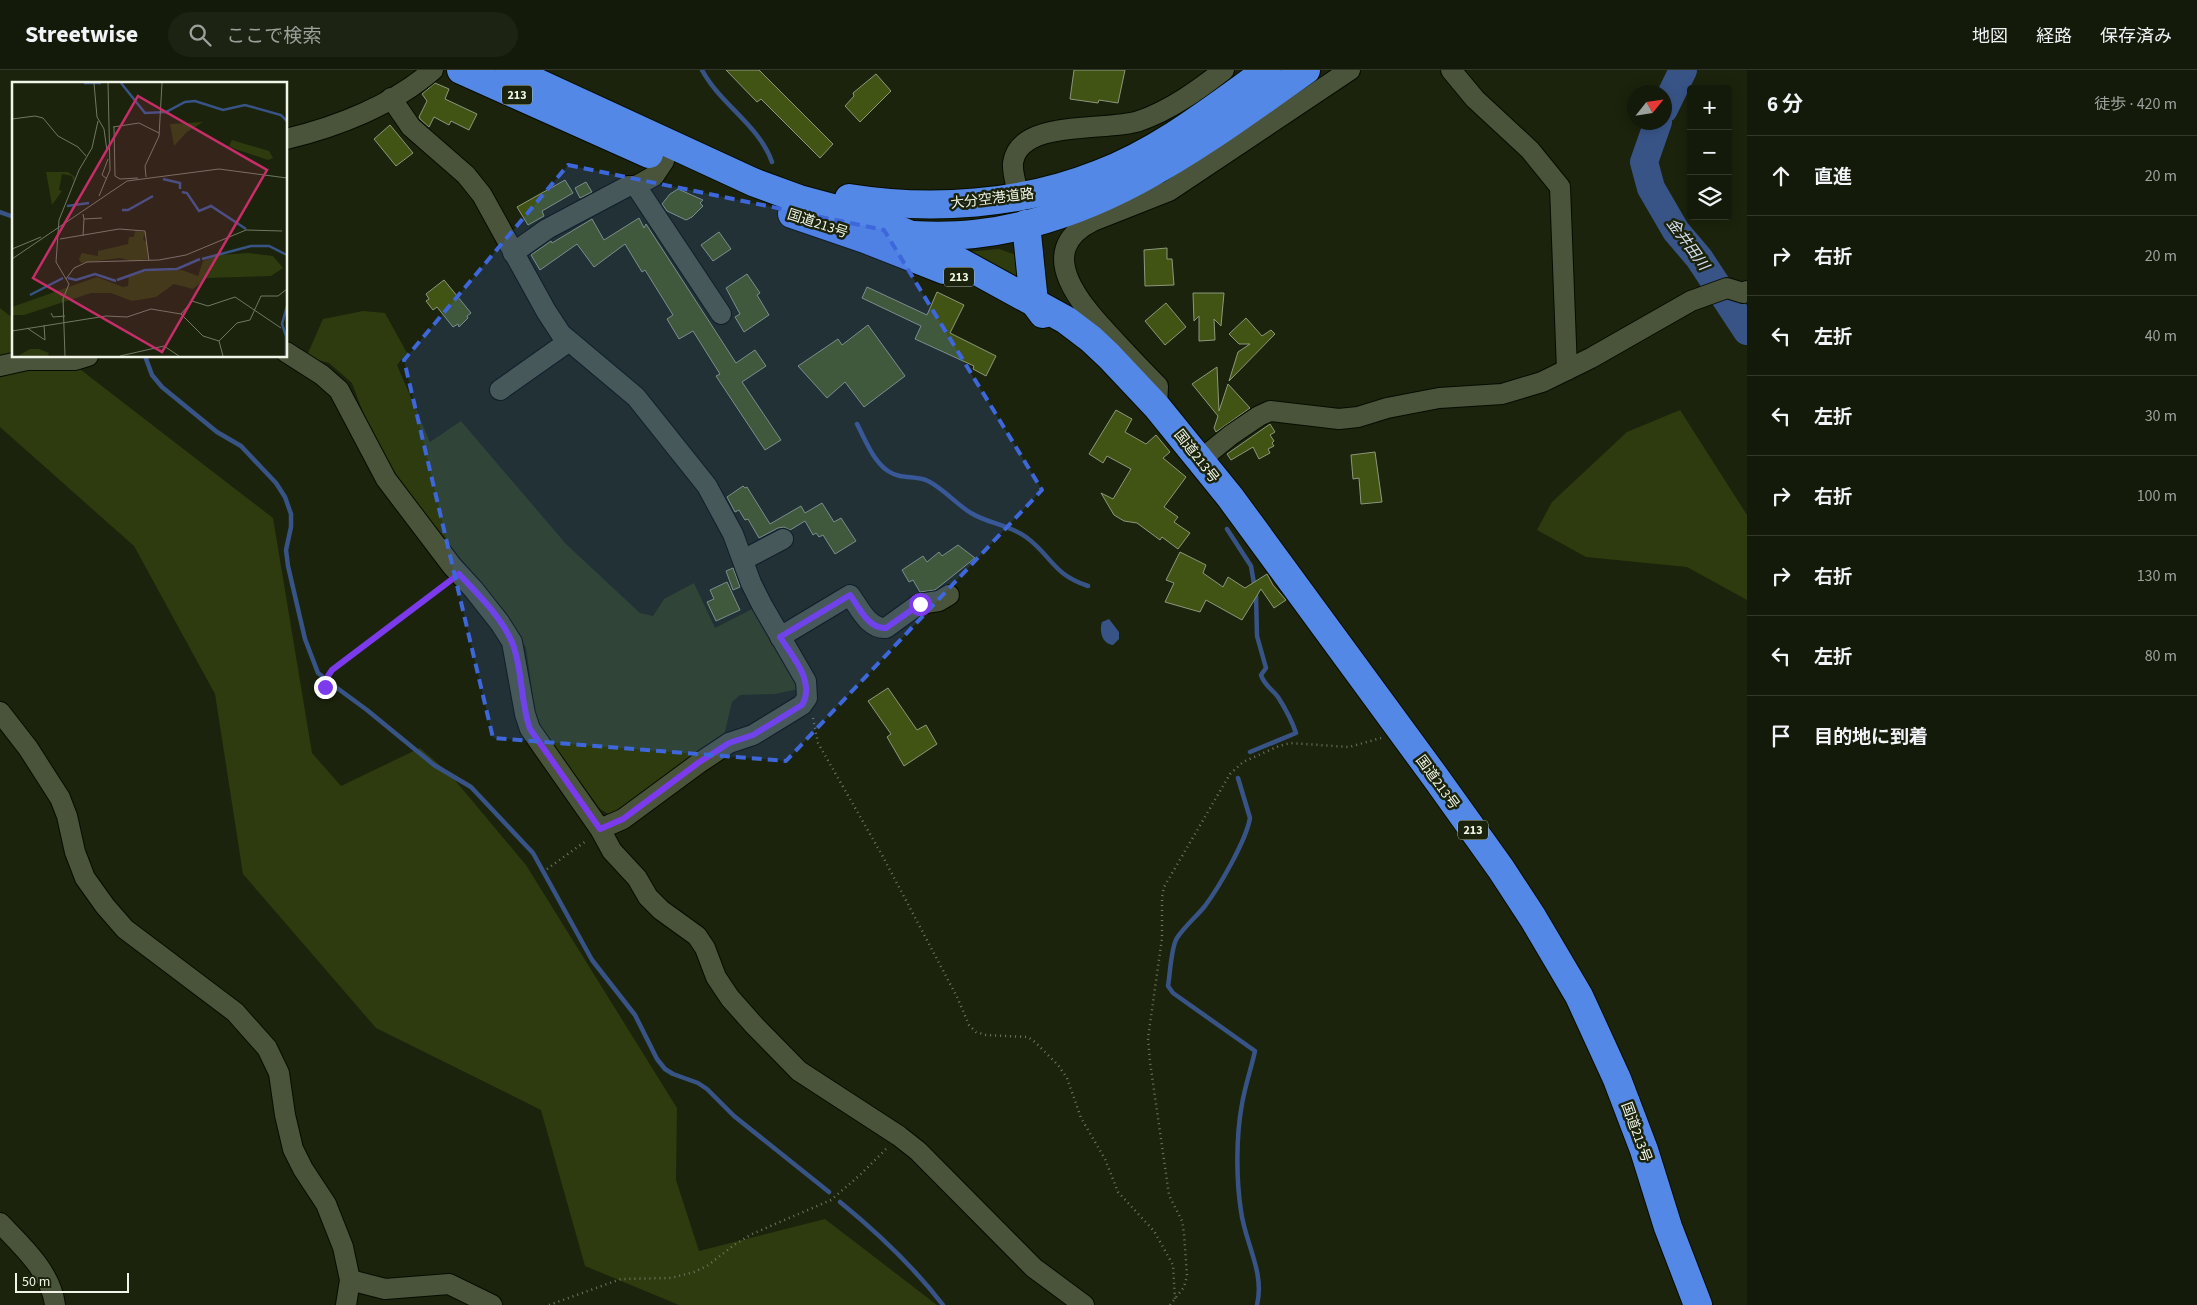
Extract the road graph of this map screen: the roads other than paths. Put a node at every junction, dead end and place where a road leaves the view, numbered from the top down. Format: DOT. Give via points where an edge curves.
graph roads {
  1 [pos="433,70"];
  2 [pos="461,70"];
  3 [pos="510,70"];
  4 [pos="1224,70"];
  5 [pos="1267,70"];
  6 [pos="1306,70"];
  7 [pos="1350,70"];
  8 [pos="1451,70"];
  9 [pos="392,98"];
  10 [pos="288,138"];
  11 [pos="691,152"];
  12 [pos="664,161"];
  13 [pos="636,186"];
  14 [pos="1019,197"];
  15 [pos="816,222"];
  16 [pos="1026,224"];
  17 [pos="911,235"];
  18 [pos="513,253"];
  19 [pos="1747,291"];
  20 [pos="1034,302"];
  21 [pos="721,314"];
  22 [pos="1066,320"];
  23 [pos="566,340"];
  24 [pos="288,353"];
  25 [pos="1091,355"];
  26 [pos="82,358"];
  27 [pos="0,366"];
  28 [pos="1567,370"];
  29 [pos="500,390"];
  30 [pos="1157,407"];
  31 [pos="1200,460"];
  32 [pos="784,539"];
  33 [pos="743,560"];
  34 [pos="949,594"];
  35 [pos="780,637"];
  36 [pos="0,712"];
  37 [pos="600,829"];
  38 [pos="0,1223"];
  39 [pos="350,1280"];
  40 [pos="54,1305"];
  41 [pos="346,1305"];
  42 [pos="492,1305"];
  43 [pos="1084,1305"];
  44 [pos="1698,1305"];
  1 -- 9 [label="street"];
  2 -- 12 [label="highway, 国道213号 / 213"];
  3 -- 11 [label="highway, 国道213号 / 213"];
  4 -- 14 [label="street" via="1172,106 1137,122 1047,132 1030,138 1020,146 1013,161"];
  5 -- 14 [label="highway, 大分空港道路 / 213" via="1130,160 1077,182"];
  6 -- 16 [label="highway, 大分空港道路 / 213" via="1204,142 1137,182 1071,211"];
  7 -- 30 [label="street" via="1169,191 1093,221 1072,236 1064,260 1070,283 1089,312 1158,386"];
  8 -- 28 [label="street" via="1475,99 1530,150 1560,187"];
  9 -- 10 [label="street" via="358,115"];
  9 -- 18 [label="street" via="411,127 474,185"];
  11 -- 14 [label="highway, 大分空港道路 / 213" via="789,185 881,203 931,205"];
  11 -- 17 [label="highway, 国道213号 / 213" via="776,191 870,218"];
  12 -- 13 [label="street" via="654,176"];
  12 -- 15 [label="highway, 国道213号 / 213" via="753,200"];
  13 -- 18 [label="street" via="628,186 547,229"];
  13 -- 21 [label="street"];
  14 -- 16 [label="highway"];
  15 -- 17 [label="highway, 大分空港道路 / 213" via="875,234"];
  15 -- 25 [label="highway, 国道213号 / 213" via="956,276 1064,336"];
  16 -- 17 [label="highway, 大分空港道路 / 213" via="973,234"];
  16 -- 20 [label="highway"];
  16 -- 22 [label="highway" via="1046,288"];
  17 -- 20 [label="highway, 国道213号 / 213"];
  18 -- 23 [label="street"];
  19 -- 28 [label="street" via="1743,293 1727,288 1691,301"];
  20 -- 22 [label="highway, 国道213号 / 213"];
  20 -- 25 [label="highway" via="1041,313 1070,330"];
  22 -- 30 [label="highway, 国道213号 / 213" via="1091,339"];
  23 -- 29 [label="street" via="565,344"];
  23 -- 33 [label="street" via="621,383 657,421 716,499"];
  24 -- 37 [label="street" via="339,390 386,479 500,623 512,642 530,729"];
  25 -- 30 [label="highway, 国道213号 / 213"];
  26 -- 27 [label="street" via="28,360"];
  28 -- 31 [label="street" via="1542,382 1502,394 1439,398 1358,417 1338,419 1270,411 1238,430"];
  30 -- 31 [label="highway, 国道213号 / 213"];
  31 -- 44 [label="highway, 国道213号 / 213" via="1502,869 1548,942 1579,996 1632,1115 1668,1227"];
  32 -- 33 [label="street"];
  33 -- 35 [label="street"];
  34 -- 35 [label="street" via="939,601 920,604 886,628 872,626 850,595"];
  35 -- 37 [label="street" via="806,681 808,688 802,705 753,735 729,743 623,819"];
  36 -- 39 [label="street" via="60,798 85,878 105,906 125,929 235,1012 267,1048 278,1073 293,1149 326,1204 343,1247"];
  37 -- 43 [label="street" via="612,851 637,878 648,897 697,936 730,998 799,1071 900,1136 1034,1268"];
  38 -- 40 [label="street" via="31,1256 53,1290"];
  39 -- 41 [label="street"];
  39 -- 42 [label="street" via="385,1289 449,1284"];
}
